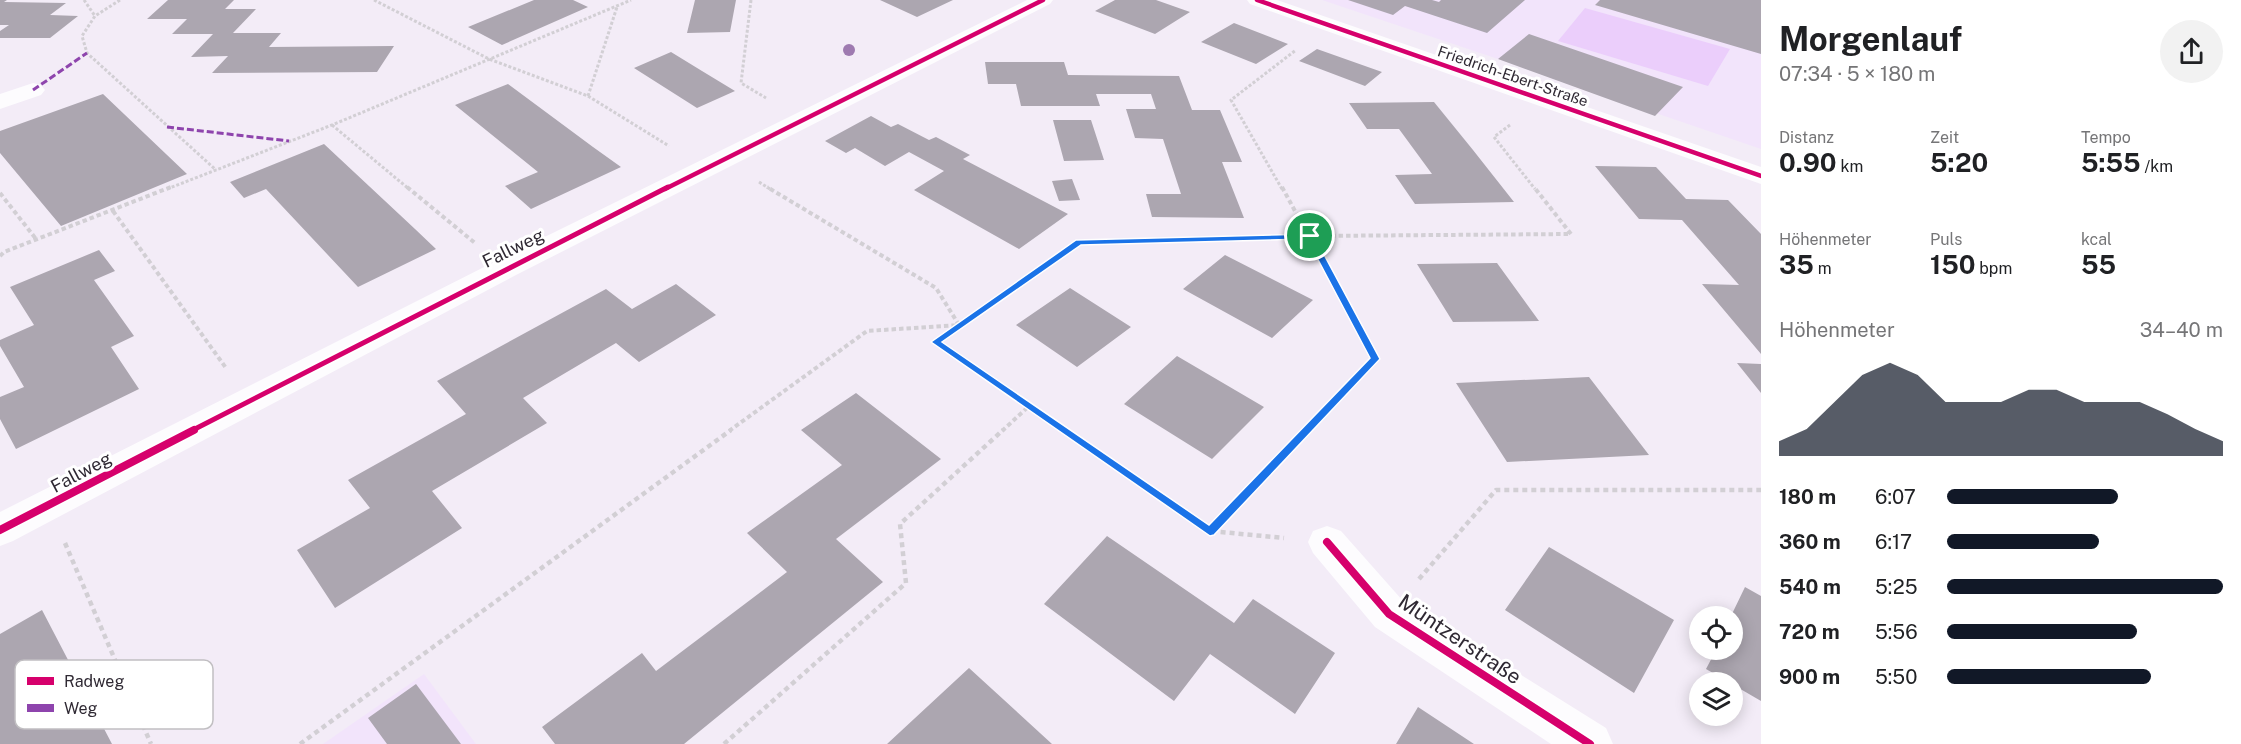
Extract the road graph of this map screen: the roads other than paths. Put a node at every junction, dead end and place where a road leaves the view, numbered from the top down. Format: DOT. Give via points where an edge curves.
graph roads {
  1 [pos="1043,0"];
  2 [pos="1257,0"];
  3 [pos="33,90"];
  4 [pos="0,102"];
  5 [pos="1761,176"];
  6 [pos="0,530"];
  7 [pos="1328,542"];
  8 [pos="1590,744"];
  1 -- 6 [label="street, Fallweg" via="506,268"];
  2 -- 5 [label="street, Friedrich-Ebert-Straße"];
  3 -- 4 [label="street"];
  7 -- 8 [label="street, Müntzerstraße" via="1389,614"];
}
